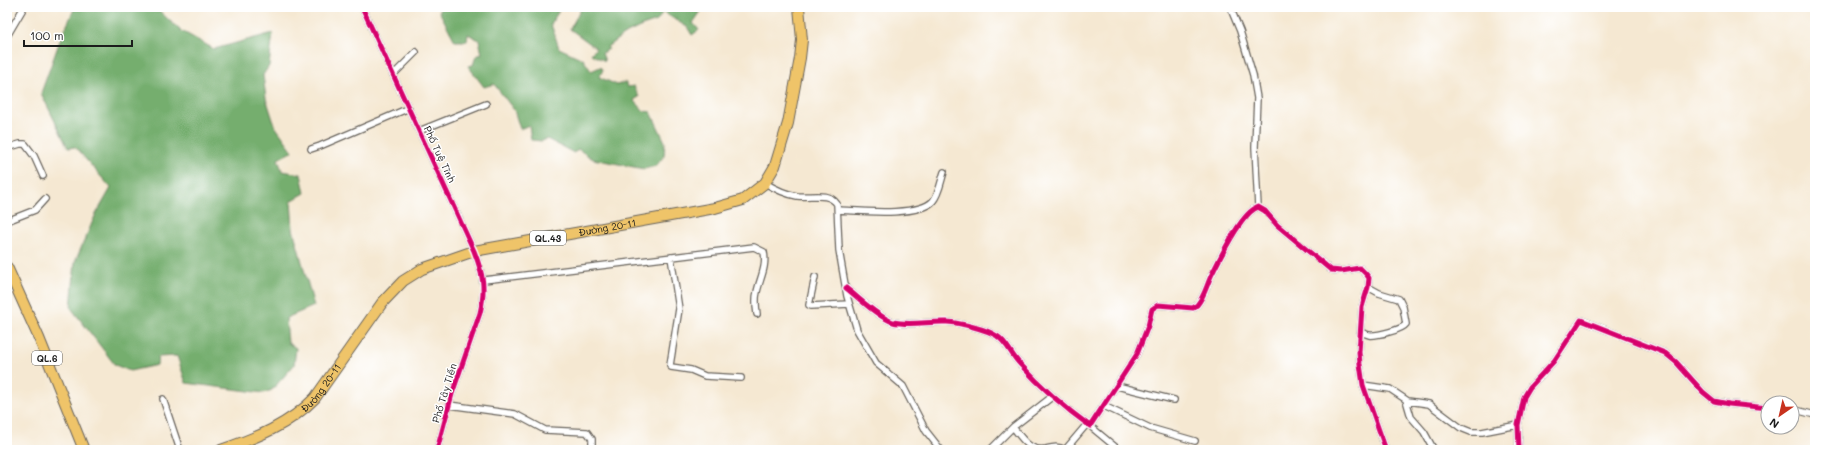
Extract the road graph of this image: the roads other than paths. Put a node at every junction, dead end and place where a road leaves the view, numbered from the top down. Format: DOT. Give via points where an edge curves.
graph roads {
  1 [pos="24,7"];
  2 [pos="362,7"];
  3 [pos="799,7"];
  4 [pos="1230,7"];
  5 [pos="7,36"];
  6 [pos="416,52"];
  7 [pos="393,75"];
  8 [pos="486,104"];
  9 [pos="409,108"];
  10 [pos="419,131"];
  11 [pos="7,148"];
  12 [pos="311,149"];
  13 [pos="944,172"];
  14 [pos="43,176"];
  15 [pos="765,183"];
  16 [pos="46,199"];
  17 [pos="1258,206"];
  18 [pos="838,210"];
  19 [pos="7,221"];
  20 [pos="474,251"];
  21 [pos="671,257"];
  22 [pos="7,267"];
  23 [pos="815,277"];
  24 [pos="484,280"];
  25 [pos="1368,287"];
  26 [pos="846,288"];
  27 [pos="849,304"];
  28 [pos="757,314"];
  29 [pos="1360,332"];
  30 [pos="741,378"];
  31 [pos="1363,385"];
  32 [pos="1117,386"];
  33 [pos="1053,396"];
  34 [pos="164,399"];
  35 [pos="1174,400"];
  36 [pos="1406,400"];
  37 [pos="449,405"];
  38 [pos="1104,406"];
  39 [pos="1760,407"];
  40 [pos="1800,411"];
  41 [pos="1815,415"];
  42 [pos="1088,425"];
  43 [pos="1518,425"];
  44 [pos="1013,427"];
  45 [pos="1195,441"];
  46 [pos="84,450"];
  47 [pos="180,450"];
  48 [pos="222,450"];
  49 [pos="437,450"];
  50 [pos="592,450"];
  51 [pos="941,450"];
  52 [pos="990,450"];
  53 [pos="1065,450"];
  54 [pos="1119,450"];
  55 [pos="1386,450"];
  56 [pos="1434,450"];
  57 [pos="1519,450"];
  1 -- 5 [label="street"];
  2 -- 7 [label="street, Phố Tuệ Tĩnh"];
  3 -- 15 [label="highway, Đường 20-11 / QL.43" via="801,48 790,116 780,154"];
  4 -- 17 [label="street" via="1240,31 1257,98 1255,147"];
  6 -- 7 [label="street"];
  7 -- 9 [label="street, Phố Tuệ Tĩnh"];
  8 -- 10 [label="street"];
  9 -- 10 [label="street, Phố Tuệ Tĩnh"];
  9 -- 12 [label="street"];
  10 -- 20 [label="street, Phố Tuệ Tĩnh"];
  11 -- 14 [label="street" via="25,144"];
  13 -- 18 [label="street" via="934,200 922,208 888,212"];
  15 -- 18 [label="street" via="797,196 834,198"];
  15 -- 20 [label="highway, Đường 20-11 / QL.43" via="743,200 715,208"];
  16 -- 19 [label="street" via="35,210"];
  17 -- 25 [label="street" via="1277,226 1331,270 1363,270 1369,278"];
  17 -- 32 [label="street" via="1250,211 1240,224 1197,305 1193,308 1158,305 1152,309 1141,347"];
  18 -- 26 [label="street" via="839,250"];
  20 -- 24 [label="street"];
  20 -- 48 [label="highway, Đường 20-11 / QL.43" via="413,273 382,303 315,398 259,437"];
  21 -- 24 [label="street"];
  21 -- 28 [label="street" via="760,248 766,258 756,295"];
  21 -- 30 [label="street" via="679,309 671,367 691,370 705,376"];
  22 -- 46 [label="highway, QL.6"];
  23 -- 27 [label="street" via="809,305"];
  24 -- 37 [label="street, Phố Tây Tiến" via="483,302"];
  25 -- 29 [label="street" via="1363,301"];
  25 -- 29 [label="street" via="1399,299 1406,324 1402,328 1378,334 1368,335"];
  26 -- 27 [label="street"];
  26 -- 33 [label="street" via="892,321 903,324 947,322 996,335 1019,364"];
  27 -- 51 [label="street" via="857,330 872,357 903,386 926,431"];
  29 -- 31 [label="street" via="1359,352"];
  31 -- 36 [label="street" via="1390,389"];
  31 -- 55 [label="street"];
  32 -- 35 [label="street"];
  32 -- 38 [label="street"];
  33 -- 42 [label="street"];
  33 -- 44 [label="street"];
  34 -- 47 [label="street"];
  36 -- 43 [label="street" via="1429,404 1461,428 1471,432"];
  36 -- 56 [label="street" via="1411,417 1424,432"];
  37 -- 49 [label="street, Phố Tây Tiến"];
  37 -- 50 [label="street" via="515,414 545,430 587,432 592,439"];
  38 -- 42 [label="street"];
  38 -- 45 [label="street" via="1150,428"];
  39 -- 43 [label="street" via="1714,401 1665,353 1581,320 1554,361 1527,391 1522,402"];
  40 -- 41 [label="street"];
  42 -- 53 [label="street"];
  42 -- 54 [label="street"];
  43 -- 57 [label="street"];
  44 -- 52 [label="street"];
  44 -- 53 [label="street" via="1026,444 1034,449 1057,446"];
}
